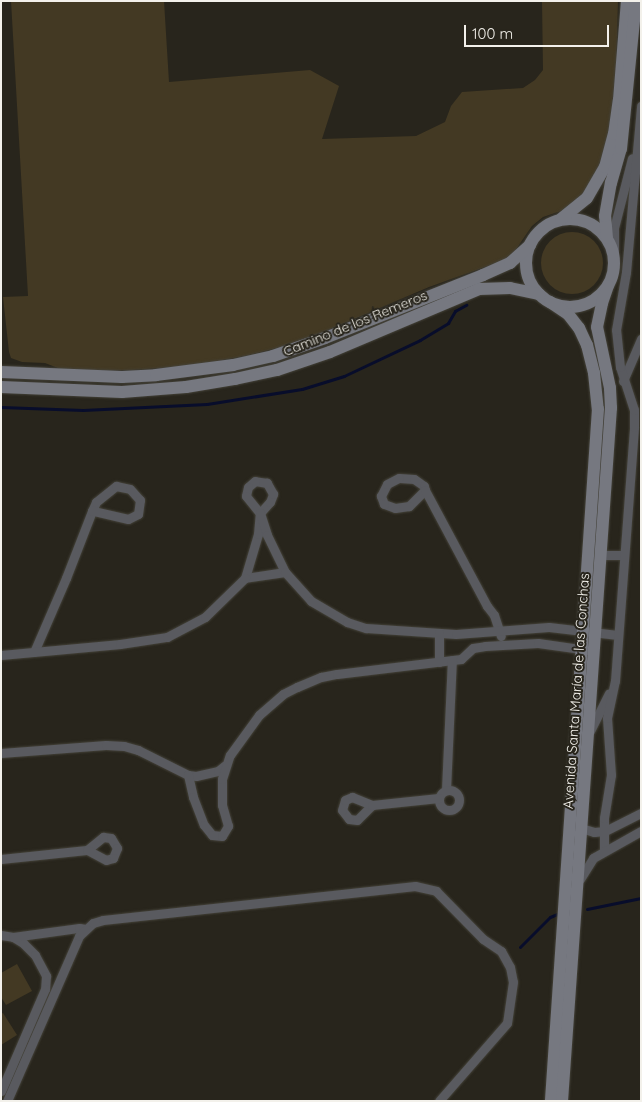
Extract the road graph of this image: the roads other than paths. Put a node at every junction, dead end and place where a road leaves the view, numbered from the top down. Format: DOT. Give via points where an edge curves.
graph roads {
  1 [pos="627,1"];
  2 [pos="636,1"];
  3 [pos="641,106"];
  4 [pos="636,149"];
  5 [pos="561,219"];
  6 [pos="607,238"];
  7 [pos="530,245"];
  8 [pos="614,253"];
  9 [pos="608,286"];
  10 [pos="539,294"];
  11 [pos="550,302"];
  12 [pos="641,339"];
  13 [pos="1,372"];
  14 [pos="623,381"];
  15 [pos="1,387"];
  16 [pos="637,411"];
  17 [pos="637,427"];
  18 [pos="425,490"];
  19 [pos="92,511"];
  20 [pos="601,555"];
  21 [pos="624,556"];
  22 [pos="284,572"];
  23 [pos="244,578"];
  24 [pos="589,631"];
  25 [pos="501,632"];
  26 [pos="439,633"];
  27 [pos="472,633"];
  28 [pos="618,635"];
  29 [pos="503,645"];
  30 [pos="473,648"];
  31 [pos="587,650"];
  32 [pos="34,652"];
  33 [pos="1,655"];
  34 [pos="452,660"];
  35 [pos="439,662"];
  36 [pos="615,681"];
  37 [pos="587,738"];
  38 [pos="1,753"];
  39 [pos="224,766"];
  40 [pos="188,775"];
  41 [pos="446,790"];
  42 [pos="439,798"];
  43 [pos="372,805"];
  44 [pos="641,813"];
  45 [pos="581,828"];
  46 [pos="605,831"];
  47 [pos="641,831"];
  48 [pos="87,850"];
  49 [pos="604,851"];
  50 [pos="1,859"];
  51 [pos="577,885"];
  52 [pos="86,929"];
  53 [pos="1,935"];
  54 [pos="13,937"];
  55 [pos="1,1091"];
  56 [pos="7,1101"];
  57 [pos="438,1101"];
  58 [pos="551,1101"];
  59 [pos="562,1101"];
  1 -- 5 [label="main road" via="619,100 605,166 587,198"];
  2 -- 6 [label="main road" via="621,149 605,216"];
  3 -- 4 [label="street"];
  4 -- 8 [label="street" via="616,218"];
  4 -- 14 [label="street" via="628,256 616,330"];
  5 -- 6 [label="main road" via="587,221"];
  5 -- 7 [label="main road" via="542,229"];
  6 -- 8 [label="main road"];
  7 -- 10 [label="main road" via="527,271"];
  7 -- 13 [label="main road, Camino de los Remeros" via="510,263 483,275 273,356 156,376"];
  8 -- 9 [label="main road" via="615,264"];
  9 -- 11 [label="main road" via="588,304 576,307"];
  9 -- 20 [label="main road, Avenida Santa María de las Conchas" via="597,327 611,408"];
  10 -- 11 [label="main road"];
  10 -- 15 [label="main road, Camino de los Remeros" via="510,288 479,289 330,352 276,370 235,379 122,392"];
  11 -- 24 [label="main road, Avenida Santa María de las Conchas" via="568,314 583,337 594,373 598,409"];
  12 -- 14 [label="street"];
  14 -- 16 [label="street"];
  16 -- 17 [label="street"];
  17 -- 21 [label="street"];
  18 -- 18 [label="street" via="414,479 399,478 387,484 381,500 389,507 401,508 417,501"];
  18 -- 25 [label="street"];
  19 -- 19 [label="street" via="103,495 116,486 130,489 140,500 138,514 128,520"];
  19 -- 32 [label="street"];
  20 -- 21 [label="street"];
  20 -- 24 [label="main road, Avenida Santa María de las Conchas"];
  21 -- 28 [label="street"];
  22 -- 23 [label="street"];
  22 -- 23 [label="street" via="260,513 258,534"];
  22 -- 26 [label="street" via="311,601 346,622 366,628"];
  23 -- 32 [label="street" via="205,617 167,637"];
  24 -- 25 [label="street" via="550,627"];
  24 -- 28 [label="street"];
  24 -- 31 [label="main road, Avenida Santa María de las Conchas"];
  25 -- 27 [label="street"];
  25 -- 29 [label="street"];
  26 -- 27 [label="street"];
  26 -- 35 [label="street"];
  27 -- 30 [label="street"];
  28 -- 36 [label="street"];
  29 -- 30 [label="street"];
  29 -- 31 [label="street" via="544,644"];
  30 -- 34 [label="street" via="460,659"];
  31 -- 37 [label="main road, Avenida Santa María de las Conchas"];
  31 -- 58 [label="main road, Avenida Santa María de las Conchas"];
  32 -- 33 [label="street"];
  34 -- 35 [label="street"];
  34 -- 41 [label="street"];
  35 -- 39 [label="street" via="329,676 297,687 258,715"];
  36 -- 37 [label="street"];
  36 -- 46 [label="street" via="607,718 611,776"];
  37 -- 45 [label="main road, Avenida Santa María de las Conchas"];
  38 -- 40 [label="street" via="79,746 124,746"];
  39 -- 40 [label="street" via="218,771"];
  39 -- 40 [label="street" via="221,792 228,826 218,837 210,834 204,825"];
  41 -- 42 [label="street"];
  41 -- 42 [label="street" via="455,792 458,797 456,807 446,810"];
  42 -- 43 [label="street"];
  44 -- 46 [label="street"];
  45 -- 46 [label="street"];
  45 -- 51 [label="main road, Avenida Santa María de las Conchas"];
  46 -- 49 [label="street"];
  47 -- 49 [label="street"];
  48 -- 50 [label="street"];
  49 -- 51 [label="street" via="585,868"];
  51 -- 59 [label="main road, Avenida Santa María de las Conchas"];
  52 -- 54 [label="street"];
  52 -- 56 [label="street" via="79,936"];
  52 -- 57 [label="street" via="103,920 427,887 440,894 483,940 507,958 513,982 507,1023"];
  53 -- 54 [label="street"];
  54 -- 55 [label="street" via="23,943 44,967 45,989"];
}
